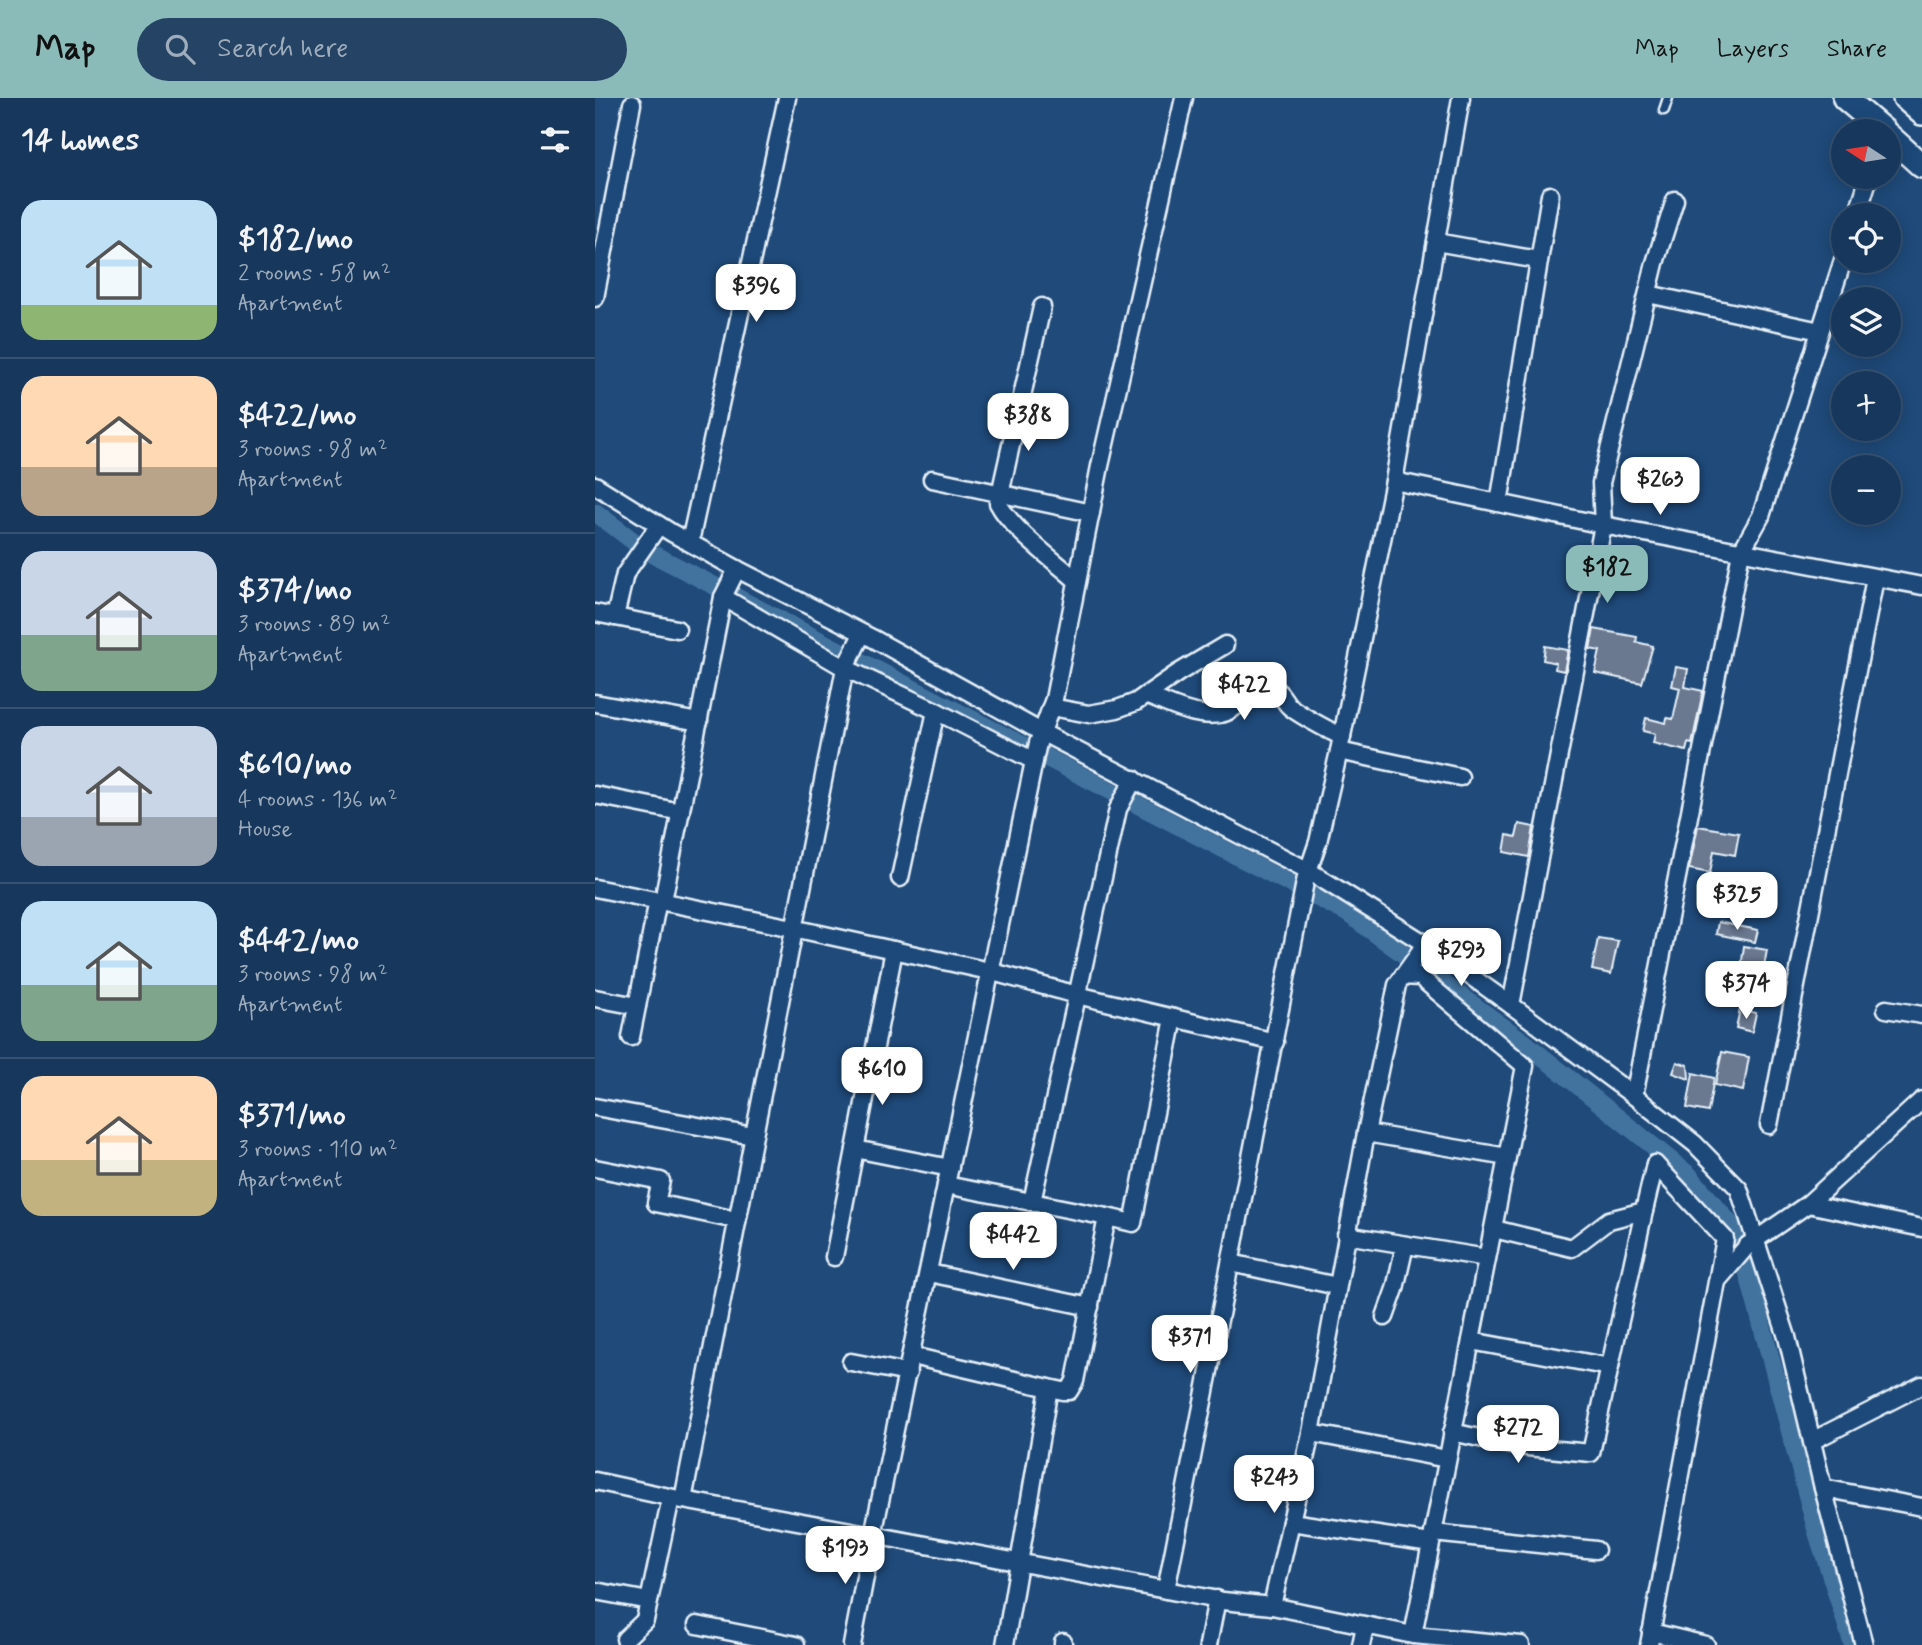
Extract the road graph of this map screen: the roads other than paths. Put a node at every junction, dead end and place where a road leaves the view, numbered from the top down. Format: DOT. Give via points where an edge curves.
graph roads {
  1 [pos="787,98"];
  2 [pos="1184,98"];
  3 [pos="1461,98"];
  4 [pos="1668,98"];
  5 [pos="1845,98"];
  6 [pos="1905,98"];
  7 [pos="632,104"];
  8 [pos="1664,110"];
  9 [pos="1922,113"];
  10 [pos="1870,119"];
  11 [pos="1901,147"];
  12 [pos="1922,166"];
  13 [pos="1550,195"];
  14 [pos="1675,200"];
  15 [pos="1436,242"];
  16 [pos="1538,260"];
  17 [pos="1839,273"];
  18 [pos="1647,294"];
  19 [pos="595,298"];
  20 [pos="1041,307"];
  21 [pos="1820,331"];
  22 [pos="932,479"];
  23 [pos="1394,481"];
  24 [pos="595,485"];
  25 [pos="1000,494"];
  26 [pos="1499,503"];
  27 [pos="1091,513"];
  28 [pos="659,525"];
  29 [pos="1603,525"];
  30 [pos="690,542"];
  31 [pos="1741,552"];
  32 [pos="734,575"];
  33 [pos="1875,578"];
  34 [pos="1077,581"];
  35 [pos="1922,586"];
  36 [pos="723,597"];
  37 [pos="595,613"];
  38 [pos="615,617"];
  39 [pos="677,629"];
  40 [pos="859,639"];
  41 [pos="1225,645"];
  42 [pos="845,668"];
  43 [pos="1146,695"];
  44 [pos="595,704"];
  45 [pos="1051,707"];
  46 [pos="936,711"];
  47 [pos="699,722"];
  48 [pos="1040,738"];
  49 [pos="1341,744"];
  50 [pos="1034,761"];
  51 [pos="1460,777"];
  52 [pos="1130,787"];
  53 [pos="595,795"];
  54 [pos="681,812"];
  55 [pos="1308,874"];
  56 [pos="900,878"];
  57 [pos="595,888"];
  58 [pos="661,901"];
  59 [pos="793,928"];
  60 [pos="894,950"];
  61 [pos="1414,960"];
  62 [pos="989,971"];
  63 [pos="1077,995"];
  64 [pos="595,998"];
  65 [pos="1511,1005"];
  66 [pos="637,1006"];
  67 [pos="1886,1009"];
  68 [pos="1922,1015"];
  69 [pos="1174,1018"];
  70 [pos="631,1037"];
  71 [pos="1275,1042"];
  72 [pos="1634,1096"];
  73 [pos="1922,1100"];
  74 [pos="595,1107"];
  75 [pos="1769,1125"];
  76 [pos="1366,1133"];
  77 [pos="753,1136"];
  78 [pos="855,1149"];
  79 [pos="1507,1157"];
  80 [pos="595,1168"];
  81 [pos="950,1168"];
  82 [pos="946,1185"];
  83 [pos="1032,1202"];
  84 [pos="1808,1204"];
  85 [pos="1644,1211"];
  86 [pos="1107,1217"];
  87 [pos="736,1220"];
  88 [pos="1922,1228"];
  89 [pos="1493,1229"];
  90 [pos="1346,1235"];
  91 [pos="1752,1243"];
  92 [pos="1405,1245"];
  93 [pos="834,1257"];
  94 [pos="1487,1258"];
  95 [pos="1231,1263"];
  96 [pos="929,1273"];
  97 [pos="1716,1282"];
  98 [pos="1337,1286"];
  99 [pos="1090,1307"];
  100 [pos="1385,1317"];
  101 [pos="1471,1341"];
  102 [pos="851,1362"];
  103 [pos="910,1364"];
  104 [pos="1610,1367"];
  105 [pos="1922,1385"];
  106 [pos="1049,1388"];
  107 [pos="1452,1432"];
  108 [pos="1311,1433"];
  109 [pos="1812,1441"];
  110 [pos="1447,1459"];
  111 [pos="595,1481"];
  112 [pos="1823,1488"];
  113 [pos="677,1499"];
  114 [pos="1922,1507"];
  115 [pos="1291,1522"];
  116 [pos="873,1535"];
  117 [pos="1432,1538"];
  118 [pos="1596,1550"];
  119 [pos="1019,1562"];
  120 [pos="1166,1590"];
  121 [pos="595,1591"];
  122 [pos="1217,1600"];
  123 [pos="649,1601"];
  124 [pos="1272,1606"];
  125 [pos="697,1625"];
  126 [pos="1365,1626"];
  127 [pos="1413,1635"];
  128 [pos="625,1639"];
  129 [pos="1650,1639"];
  130 [pos="1459,1642"];
  131 [pos="857,1644"];
  132 [pos="796,1645"];
  133 [pos="1005,1645"];
  134 [pos="1208,1645"];
  135 [pos="1361,1645"];
  136 [pos="1521,1645"];
  137 [pos="1706,1645"];
  138 [pos="1864,1645"];
  1 -- 30 [label="street"];
  2 -- 27 [label="street"];
  3 -- 15 [label="street"];
  4 -- 8 [label="lane"];
  5 -- 10 [label="main road"];
  6 -- 9 [label="main road"];
  7 -- 19 [label="street"];
  11 -- 12 [label="main road"];
  13 -- 16 [label="street"];
  14 -- 18 [label="street"];
  15 -- 16 [label="street"];
  15 -- 23 [label="street"];
  16 -- 26 [label="street"];
  17 -- 21 [label="street"];
  18 -- 21 [label="street"];
  18 -- 29 [label="street" via="1601,483"];
  20 -- 25 [label="street"];
  21 -- 31 [label="street" via="1762,516"];
  22 -- 25 [label="street"];
  23 -- 26 [label="street"];
  23 -- 49 [label="street"];
  24 -- 28 [label="street"];
  25 -- 27 [label="street"];
  25 -- 34 [label="street" via="1003,512"];
  26 -- 29 [label="street"];
  27 -- 34 [label="street"];
  28 -- 30 [label="street"];
  28 -- 38 [label="street" via="625,573"];
  29 -- 31 [label="street"];
  29 -- 65 [label="street"];
  30 -- 32 [label="street"];
  31 -- 33 [label="street"];
  31 -- 72 [label="street"];
  32 -- 36 [label="street"];
  32 -- 40 [label="street"];
  33 -- 35 [label="street"];
  33 -- 75 [label="street"];
  34 -- 45 [label="street"];
  36 -- 42 [label="street"];
  36 -- 47 [label="street"];
  37 -- 38 [label="street"];
  38 -- 39 [label="street"];
  40 -- 42 [label="street"];
  40 -- 48 [label="street"];
  41 -- 43 [label="street"];
  42 -- 46 [label="street"];
  42 -- 59 [label="street"];
  43 -- 45 [label="street" via="1118,709 1089,714"];
  43 -- 49 [label="street" via="1205,715 1223,714 1254,691 1270,688"];
  44 -- 47 [label="street"];
  45 -- 48 [label="street"];
  46 -- 50 [label="street"];
  46 -- 56 [label="street"];
  47 -- 54 [label="street"];
  48 -- 50 [label="street"];
  48 -- 52 [label="street"];
  49 -- 51 [label="street"];
  49 -- 55 [label="street"];
  50 -- 62 [label="street"];
  52 -- 55 [label="street"];
  52 -- 63 [label="street" via="1118,808"];
  53 -- 54 [label="street"];
  54 -- 58 [label="street"];
  55 -- 61 [label="street"];
  55 -- 71 [label="street"];
  57 -- 58 [label="street"];
  58 -- 59 [label="street"];
  58 -- 66 [label="street"];
  59 -- 60 [label="street"];
  59 -- 77 [label="street"];
  60 -- 62 [label="street"];
  60 -- 78 [label="street"];
  61 -- 65 [label="street"];
  61 -- 76 [label="street" via="1397,985"];
  61 -- 79 [label="street" via="1420,976 1525,1066"];
  62 -- 63 [label="street"];
  62 -- 81 [label="street"];
  63 -- 69 [label="street"];
  63 -- 83 [label="street"];
  64 -- 66 [label="street"];
  65 -- 72 [label="street"];
  66 -- 70 [label="street"];
  67 -- 68 [label="street"];
  69 -- 71 [label="street"];
  69 -- 86 [label="street" via="1133,1223"];
  71 -- 95 [label="street"];
  72 -- 91 [label="street" via="1695,1144 1739,1189"];
  73 -- 84 [label="street"];
  74 -- 77 [label="street"];
  76 -- 79 [label="street"];
  76 -- 90 [label="street"];
  77 -- 87 [label="street"];
  78 -- 81 [label="street"];
  78 -- 93 [label="street"];
  79 -- 89 [label="street"];
  80 -- 87 [label="street" via="660,1181 656,1203"];
  81 -- 82 [label="street"];
  82 -- 83 [label="street"];
  82 -- 96 [label="street"];
  83 -- 86 [label="street"];
  84 -- 88 [label="street"];
  84 -- 91 [label="street"];
  85 -- 89 [label="street" via="1609,1220 1572,1248"];
  85 -- 97 [label="street" via="1655,1164 1725,1239"];
  85 -- 104 [label="street"];
  86 -- 99 [label="street"];
  87 -- 113 [label="street"];
  89 -- 94 [label="street"];
  90 -- 92 [label="street"];
  90 -- 98 [label="street"];
  91 -- 97 [label="street"];
  91 -- 109 [label="street" via="1787,1338"];
  92 -- 94 [label="street"];
  92 -- 100 [label="street"];
  94 -- 101 [label="street"];
  95 -- 98 [label="street"];
  95 -- 120 [label="street"];
  96 -- 99 [label="street"];
  96 -- 103 [label="street"];
  97 -- 129 [label="street"];
  98 -- 108 [label="street"];
  99 -- 106 [label="street" via="1073,1387 1069,1391"];
  101 -- 104 [label="street"];
  101 -- 107 [label="street"];
  102 -- 103 [label="street"];
  103 -- 106 [label="street"];
  103 -- 116 [label="street"];
  104 -- 107 [label="street" via="1591,1453 1516,1446"];
  105 -- 109 [label="street"];
  106 -- 119 [label="street"];
  107 -- 110 [label="street"];
  108 -- 110 [label="street"];
  108 -- 115 [label="street"];
  109 -- 112 [label="street"];
  110 -- 117 [label="street"];
  111 -- 113 [label="street"];
  112 -- 114 [label="street"];
  112 -- 138 [label="street"];
  113 -- 116 [label="street"];
  113 -- 123 [label="street"];
  115 -- 117 [label="street"];
  115 -- 124 [label="street"];
  116 -- 119 [label="street"];
  116 -- 131 [label="street"];
  117 -- 118 [label="street"];
  117 -- 127 [label="street"];
  119 -- 120 [label="street"];
  119 -- 133 [label="street"];
  120 -- 122 [label="street"];
  121 -- 123 [label="street"];
  122 -- 124 [label="street"];
  122 -- 134 [label="street"];
  123 -- 128 [label="street" via="645,1620"];
  124 -- 126 [label="street"];
  125 -- 132 [label="street"];
  126 -- 127 [label="street"];
  126 -- 135 [label="street"];
  127 -- 130 [label="street"];
  129 -- 137 [label="street"];
  130 -- 136 [label="street"];
}
